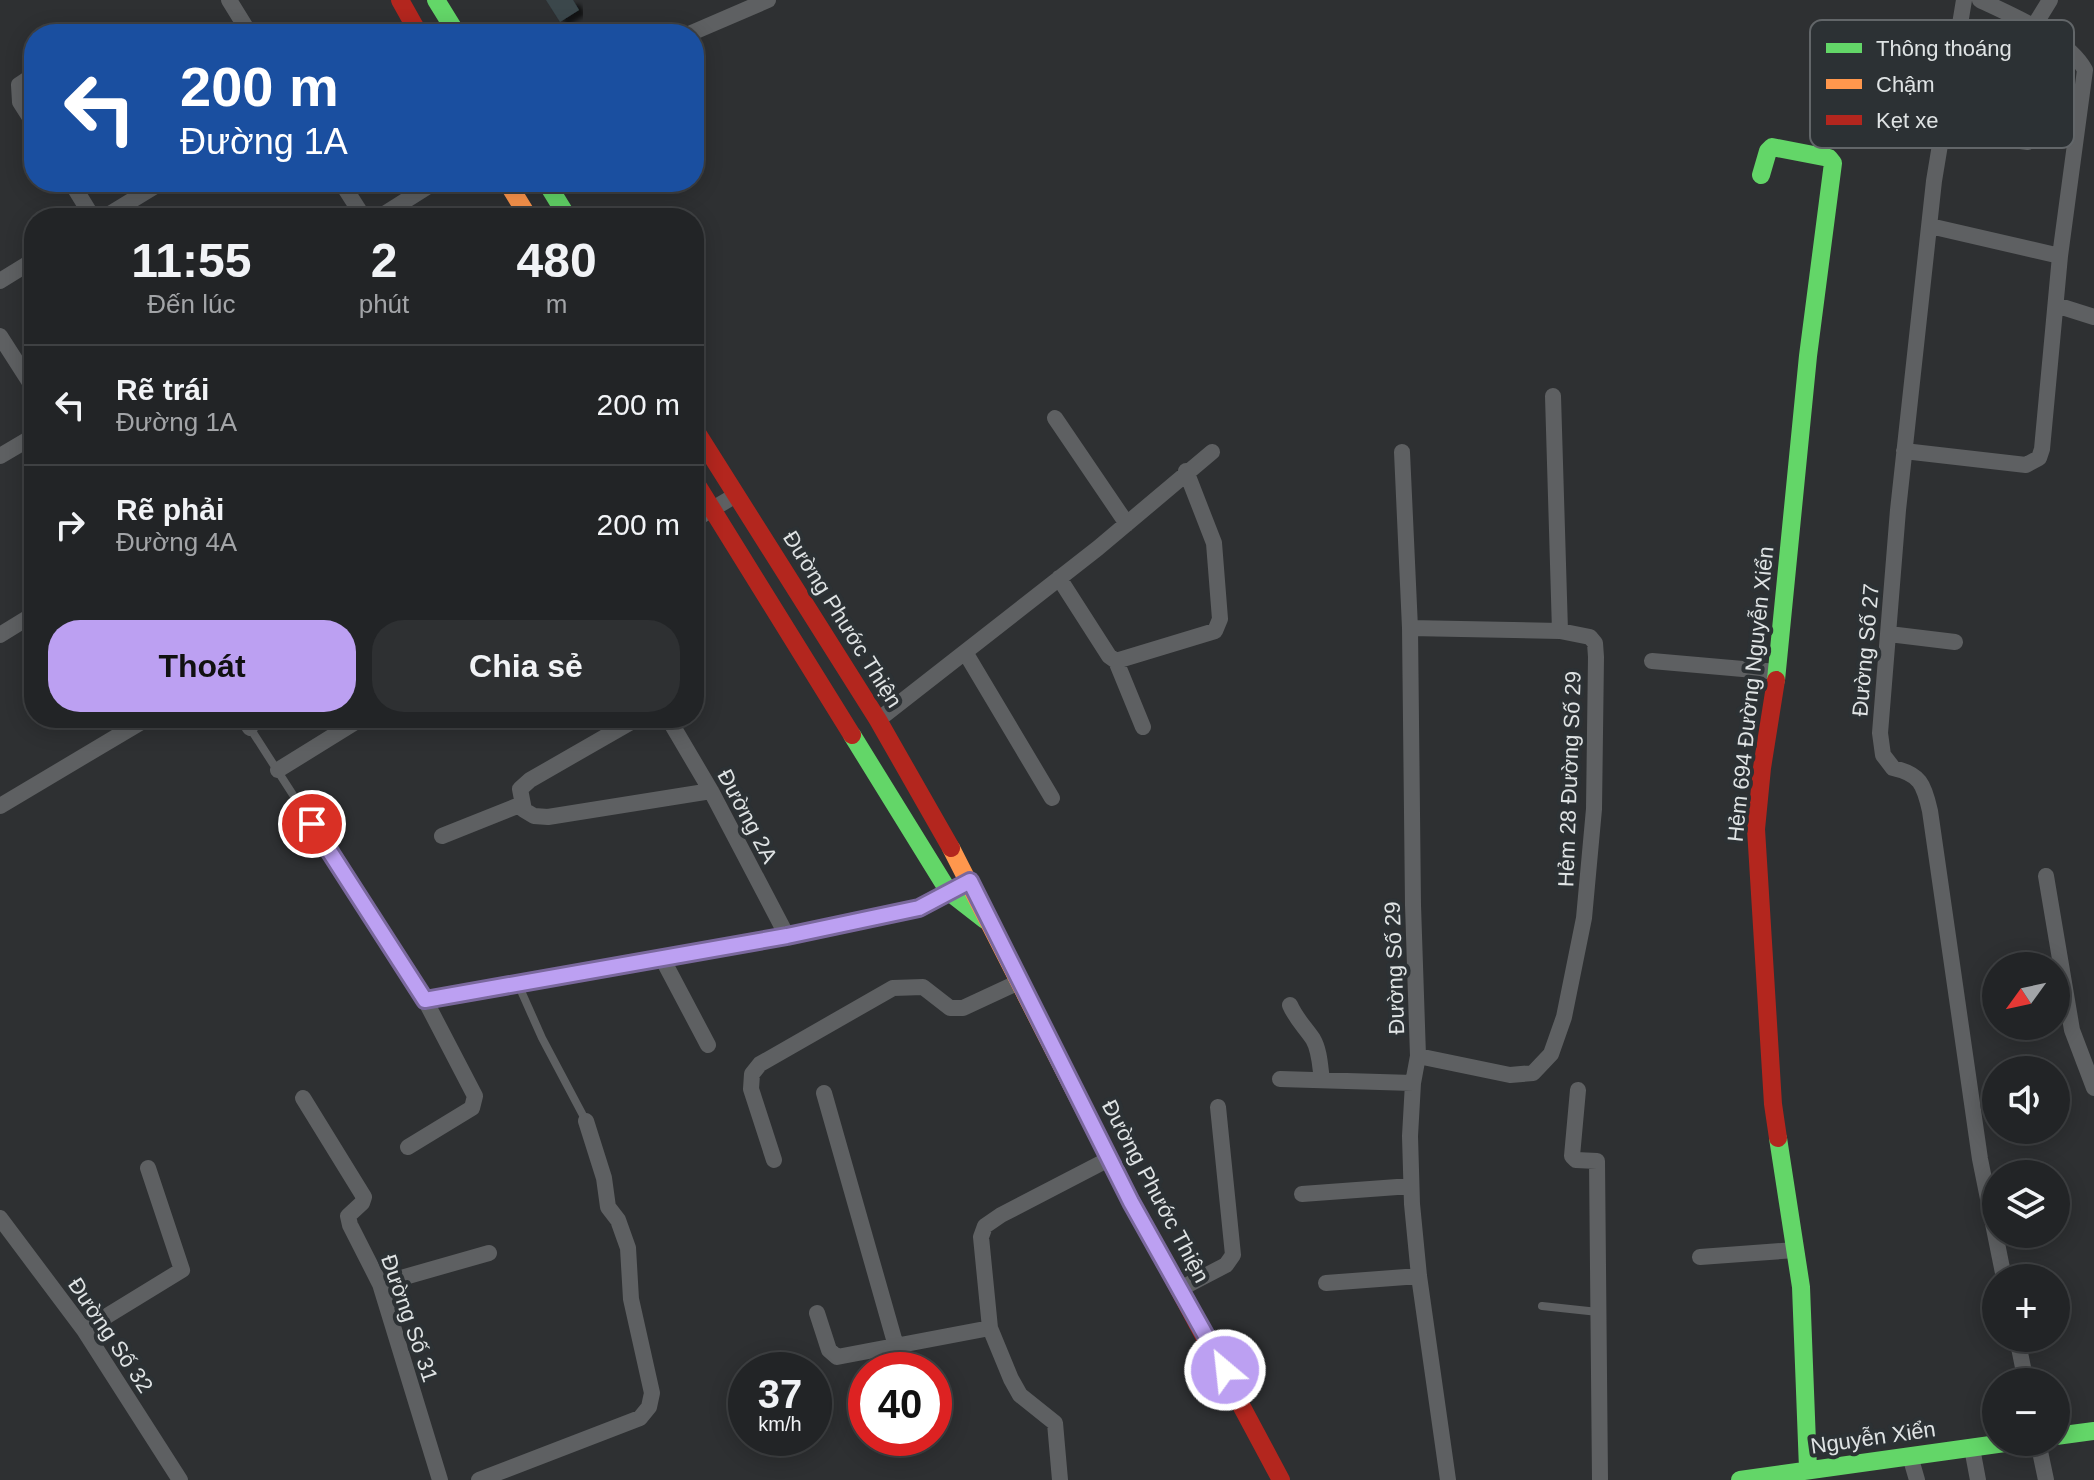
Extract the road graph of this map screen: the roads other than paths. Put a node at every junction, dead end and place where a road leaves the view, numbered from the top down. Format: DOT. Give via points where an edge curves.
graph roads {
  1 [pos="229,0"];
  2 [pos="400,0"];
  3 [pos="436,0"];
  4 [pos="768,0"];
  5 [pos="1964,0"];
  6 [pos="1980,0"];
  7 [pos="2050,0"];
  8 [pos="1960,20"];
  9 [pos="2022,20"];
  10 [pos="2038,20"];
  11 [pos="244,24"];
  12 [pos="413,24"];
  13 [pos="451,24"];
  14 [pos="704,28"];
  15 [pos="2074,56"];
  16 [pos="24,82"];
  17 [pos="24,105"];
  18 [pos="1939,148"];
  19 [pos="1761,175"];
  20 [pos="146,192"];
  21 [pos="419,192"];
  22 [pos="119,208"];
  23 [pos="394,208"];
  24 [pos="1930,226"];
  25 [pos="2060,256"];
  26 [pos="24,266"];
  27 [pos="0,281"];
  28 [pos="2056,305"];
  29 [pos="2094,317"];
  30 [pos="0,336"];
  31 [pos="24,373"];
  32 [pos="1553,396"];
  33 [pos="1055,418"];
  34 [pos="24,442"];
  35 [pos="704,444"];
  36 [pos="1904,451"];
  37 [pos="1212,452"];
  38 [pos="1402,452"];
  39 [pos="0,456"];
  40 [pos="1186,471"];
  41 [pos="736,495"];
  42 [pos="704,496"];
  43 [pos="712,509"];
  44 [pos="704,514"];
  45 [pos="1127,524"];
  46 [pos="1059,578"];
  47 [pos="24,620"];
  48 [pos="1410,628"];
  49 [pos="1560,631"];
  50 [pos="1889,634"];
  51 [pos="0,635"];
  52 [pos="1955,642"];
  53 [pos="965,652"];
  54 [pos="1116,661"];
  55 [pos="1652,661"];
  56 [pos="1777,672"];
  57 [pos="878,720"];
  58 [pos="1143,727"];
  59 [pos="131,728"];
  60 [pos="250,728"];
  61 [pos="346,728"];
  62 [pos="621,728"];
  63 [pos="674,728"];
  64 [pos="278,770"];
  65 [pos="711,791"];
  66 [pos="1052,798"];
  67 [pos="522,804"];
  68 [pos="0,806"];
  69 [pos="442,836"];
  70 [pos="2046,876"];
  71 [pos="970,881"];
  72 [pos="949,892"];
  73 [pos="990,924"];
  74 [pos="787,936"];
  75 [pos="662,958"];
  76 [pos="1019,982"];
  77 [pos="518,984"];
  78 [pos="425,1000"];
  79 [pos="1290,1005"];
  80 [pos="708,1045"];
  81 [pos="1418,1056"];
  82 [pos="1280,1079"];
  83 [pos="1322,1080"];
  84 [pos="1413,1083"];
  85 [pos="2094,1088"];
  86 [pos="1578,1090"];
  87 [pos="824,1093"];
  88 [pos="303,1098"];
  89 [pos="1218,1107"];
  90 [pos="586,1121"];
  91 [pos="408,1147"];
  92 [pos="1109,1159"];
  93 [pos="774,1160"];
  94 [pos="148,1168"];
  95 [pos="1411,1186"];
  96 [pos="1302,1194"];
  97 [pos="0,1218"];
  98 [pos="1795,1250"];
  99 [pos="489,1253"];
  100 [pos="1700,1257"];
  101 [pos="2001,1264"];
  102 [pos="1419,1276"];
  103 [pos="1326,1283"];
  104 [pos="380,1284"];
  105 [pos="1180,1289"];
  106 [pos="1542,1306"];
  107 [pos="1599,1312"];
  108 [pos="817,1313"];
  109 [pos="990,1328"];
  110 [pos="84,1330"];
  111 [pos="896,1346"];
  112 [pos="2094,1431"];
  113 [pos="2070,1434"];
  114 [pos="1982,1446"];
  115 [pos="1972,1448"];
  116 [pos="1910,1456"];
  117 [pos="2041,1456"];
  118 [pos="1808,1469"];
  119 [pos="180,1480"];
  120 [pos="440,1480"];
  121 [pos="479,1480"];
  122 [pos="1060,1480"];
  123 [pos="1281,1480"];
  124 [pos="1448,1480"];
  125 [pos="1600,1480"];
  126 [pos="1740,1480"];
  127 [pos="1917,1480"];
  128 [pos="1978,1480"];
  129 [pos="2046,1480"];
  1 -- 11 [label="street"];
  2 -- 12 [label="street"];
  3 -- 13 [label="street"];
  4 -- 14 [label="street"];
  5 -- 8 [label="street, Đường Số 27"];
  6 -- 9 [label="street"];
  7 -- 10 [label="street"];
  15 -- 25 [label="street" via="2085,70"];
  16 -- 17 [label="street" via="18,94"];
  18 -- 24 [label="street, Đường Số 27"];
  19 -- 56 [label="street, Hẻm 694 Đường Nguyễn Xiển" via="1772,147 1833,163"];
  20 -- 22 [label="street"];
  21 -- 23 [label="street"];
  24 -- 25 [label="street"];
  24 -- 36 [label="street, Đường Số 27"];
  25 -- 28 [label="street"];
  26 -- 27 [label="street"];
  28 -- 29 [label="street"];
  28 -- 36 [label="street" via="2039,458 2026,465"];
  30 -- 31 [label="street"];
  32 -- 49 [label="street"];
  33 -- 45 [label="street"];
  34 -- 39 [label="street"];
  35 -- 41 [label="street, Đường Phước Thiện"];
  36 -- 50 [label="street, Đường Số 27"];
  37 -- 40 [label="street"];
  38 -- 48 [label="street, Đường Số 29"];
  40 -- 45 [label="street"];
  40 -- 54 [label="street" via="1214,543 1218,626 1209,634"];
  41 -- 43 [label="street"];
  41 -- 57 [label="street, Đường Phước Thiện"];
  42 -- 43 [label="street, Đường Phước Thiện"];
  43 -- 44 [label="street"];
  43 -- 72 [label="street, Đường Phước Thiện"];
  45 -- 46 [label="street"];
  46 -- 53 [label="street"];
  46 -- 54 [label="street"];
  47 -- 51 [label="street"];
  48 -- 49 [label="street, Hẻm 28 Đường Số 29"];
  48 -- 81 [label="street, Đường Số 29"];
  49 -- 81 [label="street, Hẻm 28 Đường Số 29" via="1590,637 1596,657 1593,825 1584,918 1564,1017 1551,1054 1533,1073 1510,1075"];
  50 -- 52 [label="street"];
  50 -- 101 [label="street, Đường Số 27" via="1880,733 1883,755 1893,768 1911,772 1927,797 1980,1159"];
  53 -- 57 [label="street"];
  53 -- 66 [label="street"];
  54 -- 58 [label="street"];
  55 -- 56 [label="street"];
  56 -- 98 [label="street, Hẻm 694 Đường Nguyễn Xiển" via="1756,829 1773,1104"];
  57 -- 71 [label="street, Đường Phước Thiện"];
  59 -- 68 [label="street"];
  60 -- 64 [label="lane"];
  61 -- 64 [label="street"];
  62 -- 67 [label="street" via="530,780 520,789"];
  63 -- 65 [label="street, Đường 2A"];
  64 -- 78 [label="lane"];
  65 -- 67 [label="street" via="548,817 534,816"];
  65 -- 74 [label="street, Đường 2A"];
  67 -- 69 [label="street"];
  70 -- 85 [label="street" via="2072,1030"];
  71 -- 72 [label="street"];
  71 -- 73 [label="street, Đường Phước Thiện"];
  72 -- 73 [label="street, Đường Phước Thiện"];
  72 -- 74 [label="street" via="919,908"];
  73 -- 76 [label="street, Đường Phước Thiện"];
  74 -- 75 [label="street"];
  75 -- 77 [label="street"];
  75 -- 80 [label="street"];
  76 -- 92 [label="street, Đường Phước Thiện"];
  76 -- 93 [label="street" via="963,1008 950,1008 923,987 893,988 760,1064 752,1074 751,1089"];
  77 -- 78 [label="street"];
  77 -- 90 [label="lane"];
  78 -- 91 [label="street" via="475,1096 472,1108"];
  79 -- 83 [label="street" via="1318,1049"];
  81 -- 84 [label="street, Đường Số 29"];
  82 -- 83 [label="street"];
  83 -- 84 [label="street"];
  84 -- 95 [label="street, Đường Số 29"];
  86 -- 107 [label="street" via="1572,1156 1597,1161"];
  87 -- 111 [label="street"];
  88 -- 104 [label="street, Đường Số 31" via="364,1197 348,1216"];
  89 -- 105 [label="street" via="1233,1255 1226,1265"];
  90 -- 121 [label="street" via="608,1207 628,1248 631,1299 652,1393 649,1407 640,1418"];
  92 -- 105 [label="street, Đường Phước Thiện"];
  92 -- 109 [label="street" via="985,1226 981,1237"];
  94 -- 110 [label="street" via="182,1270"];
  95 -- 96 [label="street"];
  95 -- 102 [label="street, Đường Số 29"];
  97 -- 110 [label="street, Đường Số 32"];
  98 -- 100 [label="street"];
  98 -- 118 [label="street, Hẻm 694 Đường Nguyễn Xiển"];
  99 -- 104 [label="street"];
  102 -- 103 [label="street"];
  102 -- 124 [label="street, Đường Số 29"];
  104 -- 120 [label="street, Đường Số 31"];
  105 -- 123 [label="street, Đường Phước Thiện"];
  106 -- 107 [label="lane"];
  107 -- 125 [label="street"];
  108 -- 111 [label="street" via="829,1350 837,1357"];
  109 -- 111 [label="street"];
  109 -- 122 [label="street" via="1020,1395 1055,1423"];
  110 -- 119 [label="street, Đường Số 32"];
  112 -- 113 [label="street"];
  114 -- 115 [label="street, Nguyễn Xiển"];
  115 -- 116 [label="street, Nguyễn Xiển"];
  115 -- 128 [label="street"];
  116 -- 118 [label="street, Nguyễn Xiển"];
  116 -- 127 [label="street"];
  117 -- 129 [label="street"];
  118 -- 126 [label="street, Nguyễn Xiển"];
}
